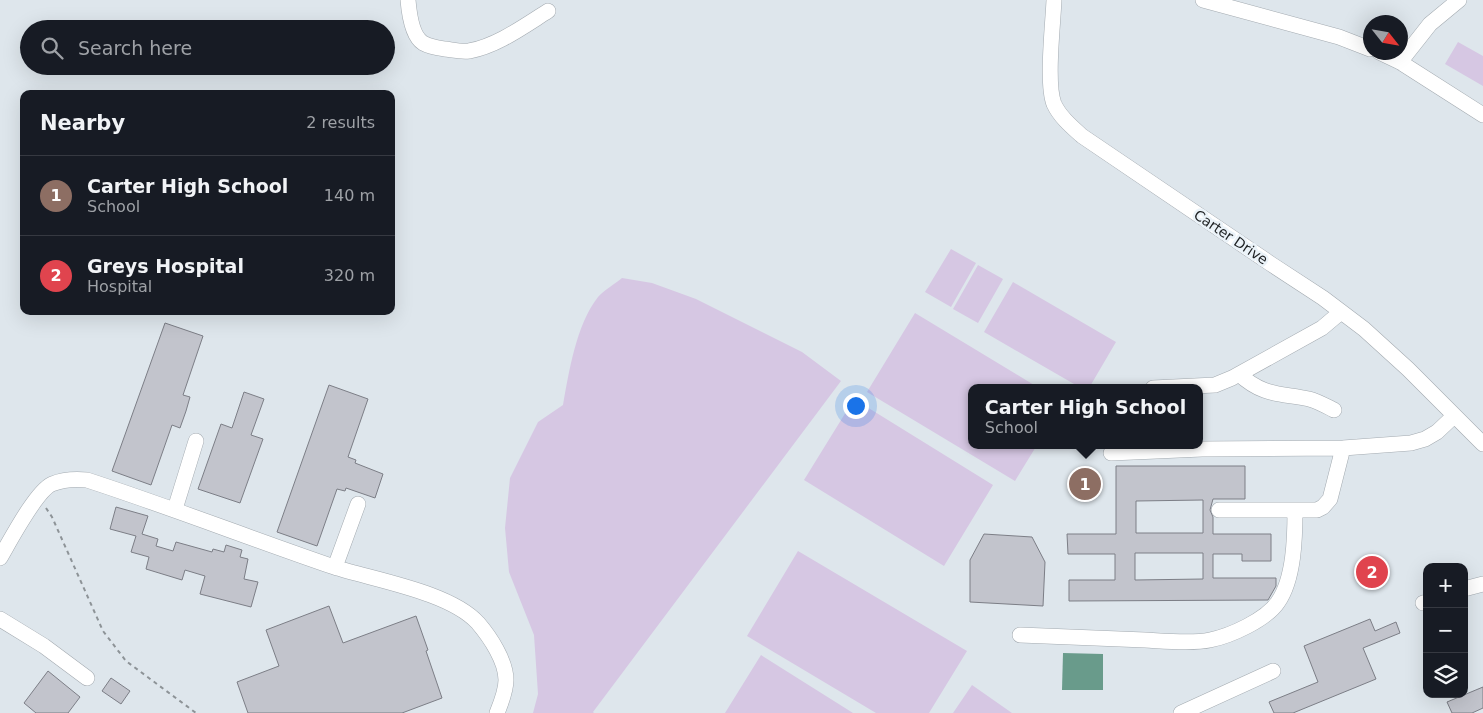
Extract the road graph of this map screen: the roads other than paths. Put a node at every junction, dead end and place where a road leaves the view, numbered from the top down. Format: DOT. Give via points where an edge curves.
graph roads {
  1 [pos="408,0"];
  2 [pos="1054,0"];
  3 [pos="1203,0"];
  4 [pos="1459,0"];
  5 [pos="548,11"];
  6 [pos="1363,46"];
  7 [pos="1396,60"];
  8 [pos="1400,62"];
  9 [pos="1483,115"];
  10 [pos="1341,312"];
  11 [pos="1239,374"];
  12 [pos="1203,386"];
  13 [pos="1334,410"];
  14 [pos="1454,416"];
  15 [pos="196,441"];
  16 [pos="1483,444"];
  17 [pos="1343,448"];
  18 [pos="1202,449"];
  19 [pos="1203,449"];
  20 [pos="1111,453"];
  21 [pos="358,504"];
  22 [pos="175,509"];
  23 [pos="1219,510"];
  24 [pos="1295,510"];
  25 [pos="0,558"];
  26 [pos="335,567"];
  27 [pos="1483,584"];
  28 [pos="1468,588"];
  29 [pos="0,619"];
  30 [pos="1020,635"];
  31 [pos="1273,671"];
  32 [pos="87,678"];
  33 [pos="497,713"];
  34 [pos="1181,713"];
  1 -- 5 [label="street" via="419,39 432,47 454,50 467,51 489,45"];
  2 -- 10 [label="street, Carter Drive" via="1050,84 1054,103 1073,129"];
  3 -- 6 [label="street"];
  4 -- 8 [label="street" via="1430,24"];
  7 -- 8 [label="street"];
  8 -- 9 [label="street"];
  10 -- 11 [label="street" via="1322,328"];
  10 -- 14 [label="street, Carter Drive" via="1408,369"];
  11 -- 12 [label="street" via="1215,385"];
  11 -- 13 [label="street" via="1260,390 1311,400"];
  14 -- 16 [label="street, Carter Drive"];
  14 -- 17 [label="street" via="1425,439"];
  15 -- 22 [label="street"];
  17 -- 19 [label="street"];
  17 -- 24 [label="street" via="1327,504 1317,510"];
  18 -- 20 [label="street"];
  21 -- 26 [label="street"];
  22 -- 25 [label="street" via="88,480 74,479 51,485 38,496"];
  22 -- 26 [label="street"];
  23 -- 24 [label="street"];
  24 -- 30 [label="street" via="1294,547 1285,590 1272,611 1229,634 1209,641"];
  26 -- 33 [label="street" via="438,598 477,622 501,660 506,680"];
  27 -- 28 [label="street"];
  29 -- 32 [label="street"];
  31 -- 34 [label="street"];
}
